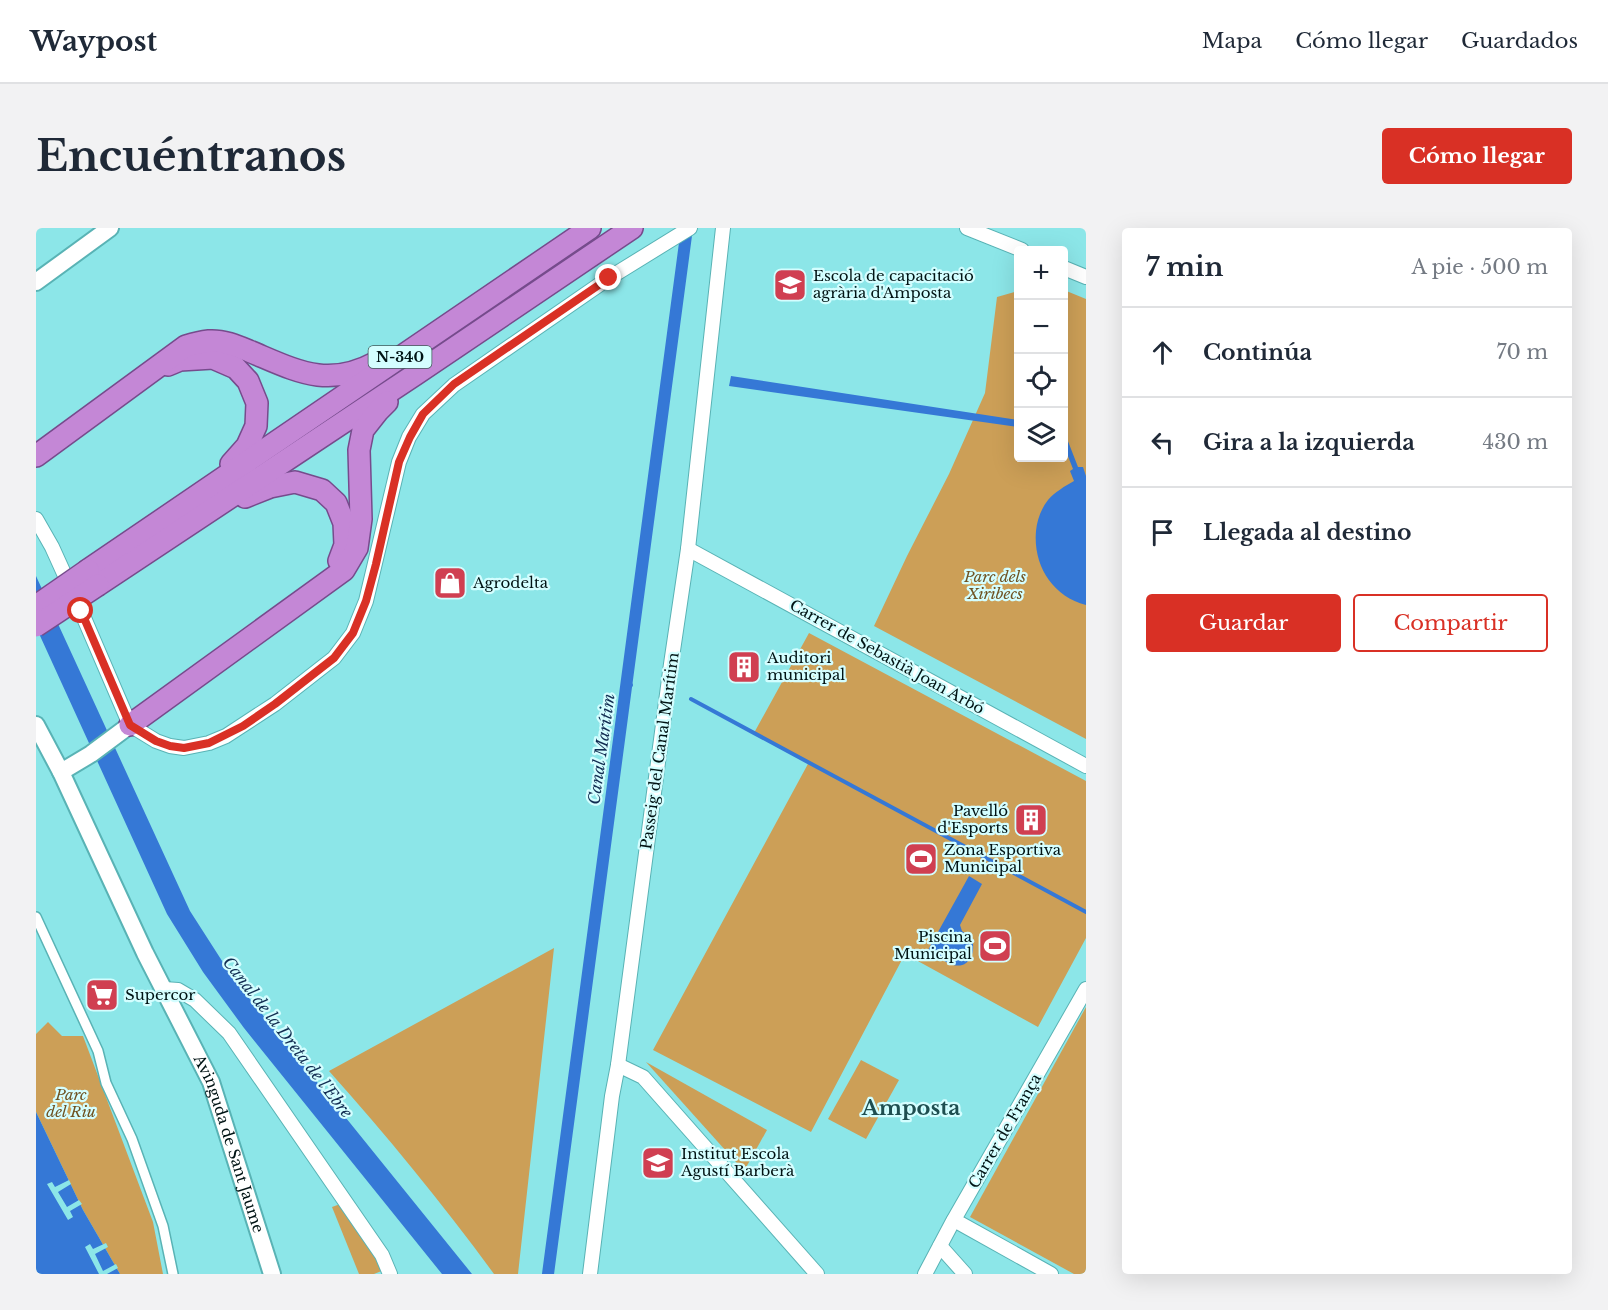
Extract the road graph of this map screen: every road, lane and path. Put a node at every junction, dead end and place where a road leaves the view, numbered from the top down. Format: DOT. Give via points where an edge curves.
graph roads {
  1 [pos="110,228"];
  2 [pos="590,228"];
  3 [pos="632,228"];
  4 [pos="690,228"];
  5 [pos="723,228"];
  6 [pos="967,228"];
  7 [pos="1014,247"];
  8 [pos="1068,270"];
  9 [pos="1086,277"];
  10 [pos="36,282"];
  11 [pos="449,323"];
  12 [pos="153,370"];
  13 [pos="416,374"];
  14 [pos="36,456"];
  15 [pos="211,486"];
  16 [pos="205,513"];
  17 [pos="36,519"];
  18 [pos="688,549"];
  19 [pos="93,578"];
  20 [pos="320,588"];
  21 [pos="36,606"];
  22 [pos="36,626"];
  23 [pos="36,725"];
  24 [pos="124,729"];
  25 [pos="1086,766"];
  26 [pos="61,772"];
  27 [pos="36,917"];
  28 [pos="164,989"];
  29 [pos="1086,989"];
  30 [pos="618,1065"];
  31 [pos="954,1220"];
  32 [pos="940,1246"];
  33 [pos="173,1274"];
  34 [pos="272,1274"];
  35 [pos="390,1274"];
  36 [pos="590,1274"];
  37 [pos="817,1274"];
  38 [pos="925,1274"];
  39 [pos="965,1274"];
  40 [pos="1051,1274"];
  1 -- 10 [label="street"];
  2 -- 11 [label="highway, N-340"];
  3 -- 13 [label="highway, N-340"];
  4 -- 24 [label="street" via="454,384 423,414 399,462 366,601 353,633 334,658 243,726 209,743 184,748 170,746"];
  5 -- 18 [label="street, Passeig del Canal Marítim"];
  6 -- 7 [label="street"];
  8 -- 9 [label="street"];
  11 -- 12 [label="highway" via="363,370 330,376 304,374 230,344 210,341 186,346"];
  11 -- 15 [label="highway, N-340"];
  12 -- 14 [label="highway"];
  12 -- 15 [label="highway" via="180,360 213,358 236,368 248,381 257,403 256,426 247,446"];
  13 -- 16 [label="highway, N-340"];
  13 -- 20 [label="highway" via="363,430 358,450 361,519 357,548 344,570"];
  15 -- 19 [label="highway, N-340"];
  16 -- 19 [label="highway, N-340"];
  16 -- 20 [label="highway" via="295,482 322,490 336,503 344,523 345,545 338,565"];
  17 -- 24 [label="street" via="71,590"];
  18 -- 25 [label="street, Carrer de Sebastià Joan Arbó"];
  18 -- 30 [label="street, Passeig del Canal Marítim"];
  19 -- 21 [label="highway, N-340, bridge"];
  19 -- 22 [label="highway, N-340, bridge"];
  20 -- 24 [label="highway"];
  23 -- 26 [label="street, Avinguda de Sant Jaume"];
  24 -- 26 [label="street"];
  26 -- 28 [label="street, Avinguda de Sant Jaume"];
  27 -- 33 [label="street" via="98,1051 106,1083 132,1139 163,1226"];
  28 -- 34 [label="street, Avinguda de Sant Jaume" via="211,1082"];
  28 -- 35 [label="street" via="178,990 195,1000 229,1033 382,1255"];
  29 -- 31 [label="street, Carrer de França"];
  30 -- 36 [label="street, Passeig del Canal Marítim"];
  30 -- 37 [label="street" via="643,1077"];
  31 -- 32 [label="street, Carrer de França"];
  31 -- 40 [label="street"];
  32 -- 38 [label="street, Carrer de França"];
  32 -- 39 [label="street"];
}
